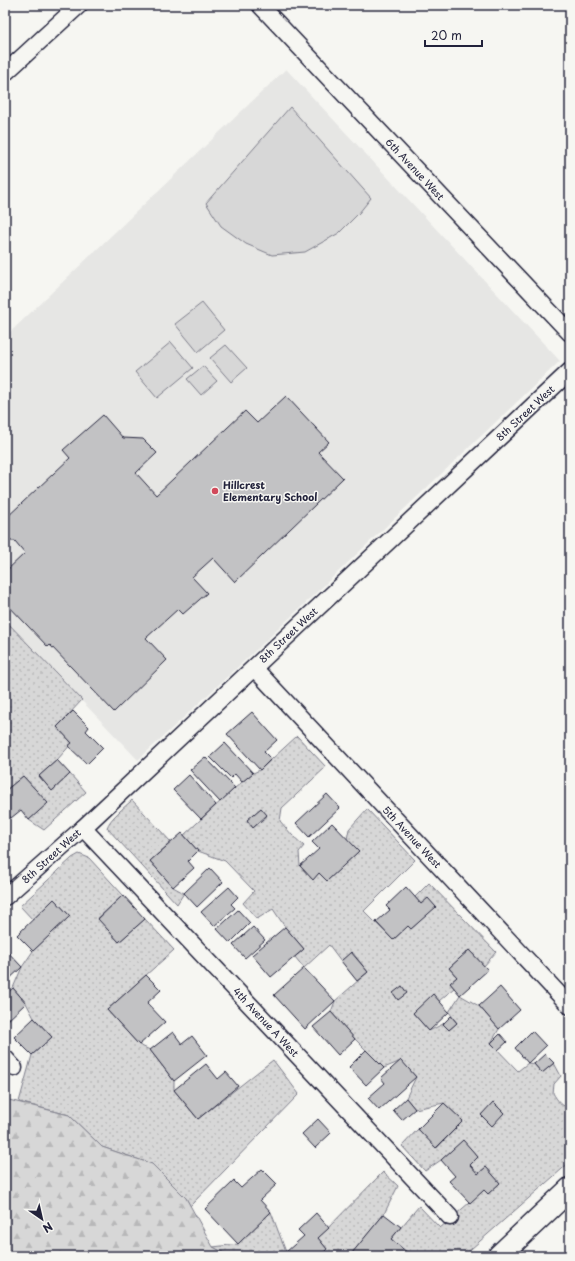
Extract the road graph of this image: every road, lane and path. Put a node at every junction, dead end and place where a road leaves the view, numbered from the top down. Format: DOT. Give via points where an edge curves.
graph roads {
  1 [pos="79,5"];
  2 [pos="260,5"];
  3 [pos="5,73"];
  4 [pos="570,332"];
  5 [pos="570,371"];
  6 [pos="254,668"];
  7 [pos="83,828"];
  8 [pos="5,897"];
  9 [pos="570,1006"];
  10 [pos="570,1189"];
  11 [pos="450,1217"];
  12 [pos="499,1256"];
  1 -- 3 [label="street"];
  2 -- 4 [label="street, 6th Avenue West"];
  5 -- 6 [label="street, 8th Street West"];
  6 -- 7 [label="street, 8th Street West"];
  6 -- 9 [label="street, 5th Avenue West"];
  7 -- 8 [label="street, 8th Street West"];
  7 -- 11 [label="street, 4th Avenue A West"];
  10 -- 12 [label="street"];
}
